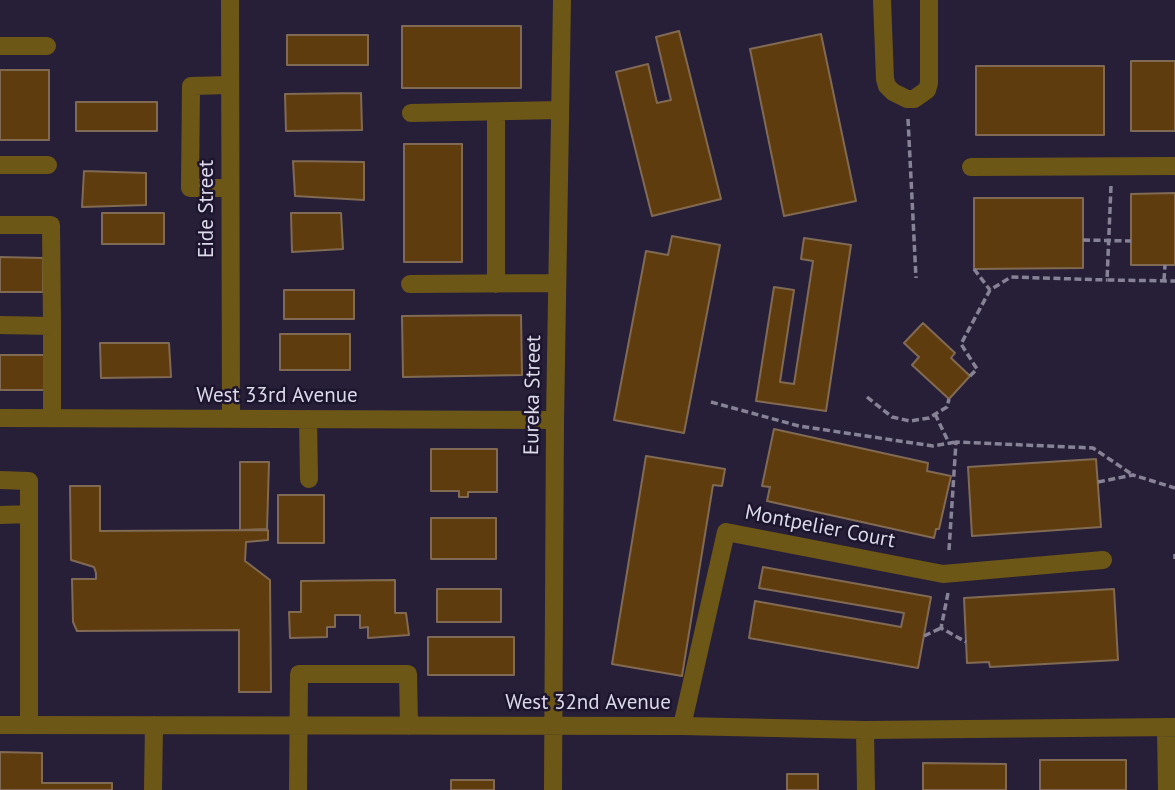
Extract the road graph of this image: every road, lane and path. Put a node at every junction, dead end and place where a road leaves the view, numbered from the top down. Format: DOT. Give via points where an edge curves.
graph roads {
  1 [pos="229,0"];
  2 [pos="562,0"];
  3 [pos="882,0"];
  4 [pos="929,0"];
  5 [pos="0,46"];
  6 [pos="47,46"];
  7 [pos="230,85"];
  8 [pos="906,99"];
  9 [pos="560,110"];
  10 [pos="496,112"];
  11 [pos="411,113"];
  12 [pos="0,165"];
  13 [pos="48,165"];
  14 [pos="1112,166"];
  15 [pos="1175,166"];
  16 [pos="971,167"];
  17 [pos="230,188"];
  18 [pos="0,225"];
  19 [pos="1083,240"];
  20 [pos="1108,241"];
  21 [pos="1131,241"];
  22 [pos="1165,265"];
  23 [pos="974,268"];
  24 [pos="916,278"];
  25 [pos="1107,280"];
  26 [pos="1164,281"];
  27 [pos="1175,281"];
  28 [pos="557,283"];
  29 [pos="410,284"];
  30 [pos="496,284"];
  31 [pos="990,290"];
  32 [pos="0,325"];
  33 [pos="52,326"];
  34 [pos="970,376"];
  35 [pos="867,397"];
  36 [pos="949,399"];
  37 [pos="711,402"];
  38 [pos="935,414"];
  39 [pos="0,418"];
  40 [pos="52,418"];
  41 [pos="231,419"];
  42 [pos="308,419"];
  43 [pos="555,420"];
  44 [pos="956,442"];
  45 [pos="949,443"];
  46 [pos="1133,475"];
  47 [pos="309,479"];
  48 [pos="0,480"];
  49 [pos="1098,482"];
  50 [pos="1175,488"];
  51 [pos="29,514"];
  52 [pos="0,515"];
  53 [pos="949,550"];
  54 [pos="1175,554"];
  55 [pos="1175,559"];
  56 [pos="1103,561"];
  57 [pos="952,573"];
  58 [pos="941,628"];
  59 [pos="924,636"];
  60 [pos="966,642"];
  61 [pos="0,725"];
  62 [pos="29,725"];
  63 [pos="154,725"];
  64 [pos="408,726"];
  65 [pos="553,726"];
  66 [pos="682,726"];
  67 [pos="300,727"];
  68 [pos="1171,727"];
  69 [pos="865,730"];
  70 [pos="153,790"];
  71 [pos="298,790"];
  72 [pos="553,790"];
  73 [pos="866,790"];
  74 [pos="1167,790"];
  1 -- 7 [label="street, Eide Street"];
  2 -- 9 [label="street, Eureka Street"];
  3 -- 8 [label="street" via="885,79 893,92"];
  4 -- 8 [label="street" via="929,83 927,90"];
  5 -- 6 [label="street"];
  7 -- 17 [label="street, Eide Street"];
  7 -- 17 [label="street" via="191,86 190,188"];
  8 -- 24 [label="path"];
  9 -- 10 [label="street"];
  9 -- 28 [label="street, Eureka Street"];
  10 -- 11 [label="street"];
  10 -- 30 [label="street"];
  12 -- 13 [label="street"];
  14 -- 15 [label="street"];
  14 -- 16 [label="street"];
  14 -- 20 [label="path"];
  17 -- 41 [label="street, Eide Street"];
  18 -- 33 [label="street" via="51,225"];
  19 -- 20 [label="path"];
  20 -- 21 [label="path"];
  20 -- 25 [label="path"];
  22 -- 26 [label="path"];
  23 -- 31 [label="path"];
  25 -- 26 [label="path"];
  25 -- 31 [label="path" via="1011,277"];
  26 -- 27 [label="path"];
  28 -- 30 [label="street"];
  28 -- 43 [label="street, Eureka Street"];
  29 -- 30 [label="street"];
  31 -- 34 [label="path" via="961,344 977,369"];
  32 -- 33 [label="street"];
  33 -- 40 [label="street"];
  35 -- 38 [label="path" via="892,417 910,421"];
  36 -- 38 [label="path" via="947,407"];
  37 -- 45 [label="path" via="799,426 933,446"];
  38 -- 45 [label="path"];
  39 -- 40 [label="street, West 33rd Avenue"];
  40 -- 41 [label="street, West 33rd Avenue"];
  41 -- 42 [label="street, West 33rd Avenue"];
  42 -- 43 [label="street, West 33rd Avenue"];
  42 -- 47 [label="street"];
  43 -- 65 [label="street, Eureka Street"];
  44 -- 45 [label="path"];
  44 -- 46 [label="path" via="1093,448"];
  44 -- 53 [label="path"];
  46 -- 49 [label="path"];
  46 -- 50 [label="path"];
  48 -- 51 [label="street" via="29,481"];
  51 -- 52 [label="street"];
  51 -- 62 [label="street"];
  54 -- 55 [label="path"];
  56 -- 57 [label="street, Montpelier Court"];
  57 -- 58 [label="path"];
  57 -- 66 [label="street, Montpelier Court" via="726,532"];
  58 -- 59 [label="path"];
  58 -- 60 [label="path"];
  61 -- 62 [label="street, West 32nd Avenue"];
  62 -- 63 [label="street, West 32nd Avenue"];
  63 -- 67 [label="street, West 32nd Avenue"];
  63 -- 70 [label="street"];
  64 -- 65 [label="street, West 32nd Avenue"];
  64 -- 67 [label="street, West 32nd Avenue"];
  64 -- 67 [label="street" via="408,674 299,674"];
  65 -- 66 [label="street, West 32nd Avenue"];
  65 -- 72 [label="street, Eureka Street"];
  66 -- 69 [label="street, West 32nd Avenue"];
  67 -- 71 [label="street"];
  68 -- 69 [label="street, West 32nd Avenue"];
  68 -- 74 [label="street"];
  69 -- 73 [label="street"];
}
